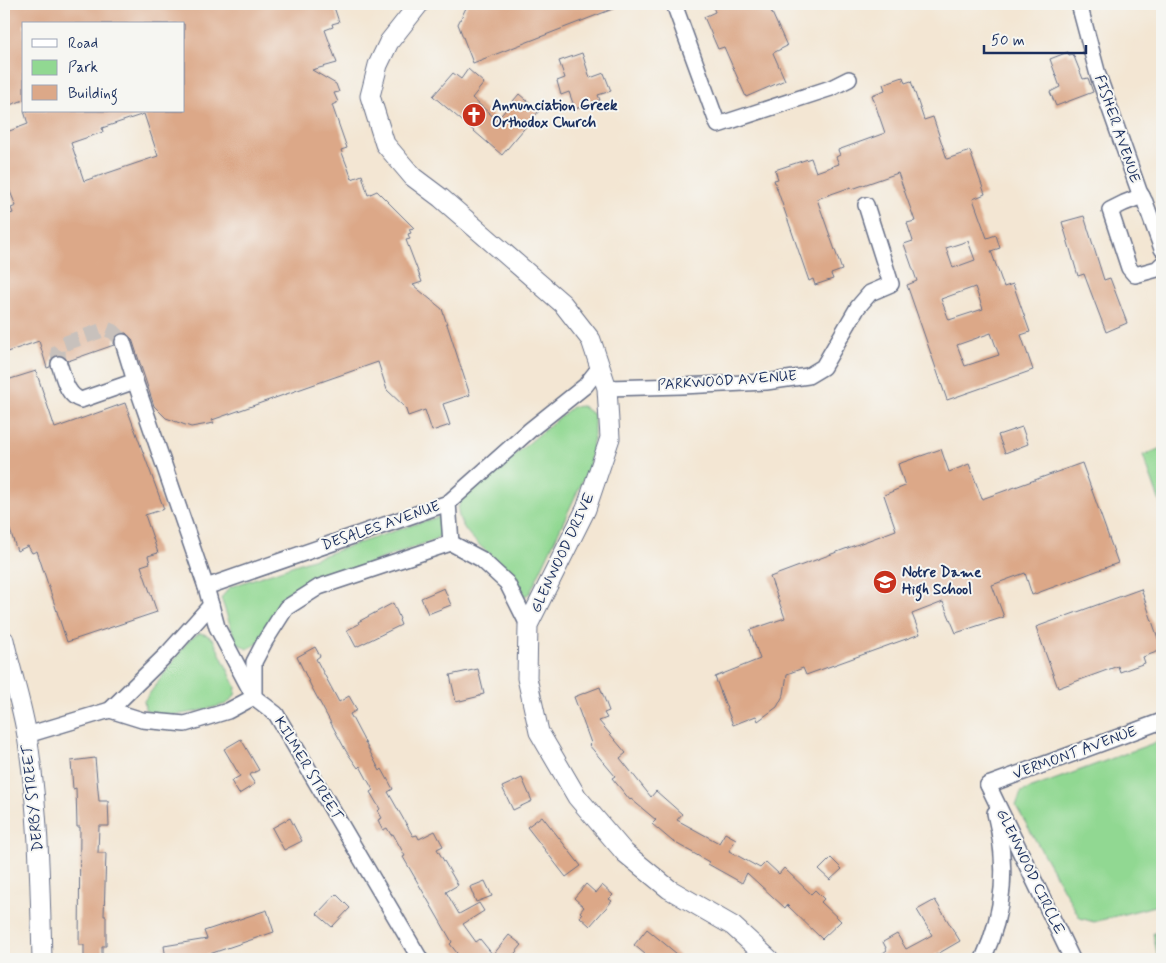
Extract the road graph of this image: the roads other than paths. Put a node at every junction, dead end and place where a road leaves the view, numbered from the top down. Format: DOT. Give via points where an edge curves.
graph roads {
  1 [pos="419,4"];
  2 [pos="674,4"];
  3 [pos="1079,4"];
  4 [pos="849,79"];
  5 [pos="1142,196"];
  6 [pos="866,205"];
  7 [pos="1162,249"];
  8 [pos="1162,264"];
  9 [pos="123,342"];
  10 [pos="58,364"];
  11 [pos="600,367"];
  12 [pos="135,381"];
  13 [pos="607,388"];
  14 [pos="448,503"];
  15 [pos="451,543"];
  16 [pos="206,587"];
  17 [pos="211,605"];
  18 [pos="528,625"];
  19 [pos="4,640"];
  20 [pos="254,697"];
  21 [pos="110,710"];
  22 [pos="1162,721"];
  23 [pos="27,735"];
  24 [pos="988,785"];
  25 [pos="42,959"];
  26 [pos="420,959"];
  27 [pos="769,959"];
  28 [pos="984,959"];
  29 [pos="1072,959"];
  1 -- 11 [label="street, GLENWOOD DRIVE" via="389,42 378,65 370,96 385,144 413,177 564,304 591,340"];
  2 -- 4 [label="street" via="718,125 831,88"];
  3 -- 5 [label="street, FISHER AVENUE" via="1098,75"];
  5 -- 7 [label="street, FISHER AVENUE"];
  5 -- 8 [label="street, FISHER AVENUE" via="1110,210 1129,268 1135,275 1157,269"];
  6 -- 13 [label="street, PARKWOOD AVENUE" via="891,284 870,293 858,307 823,368 808,376 766,382"];
  9 -- 12 [label="street, KILMER STREET"];
  10 -- 12 [label="street" via="69,392 81,400"];
  11 -- 13 [label="street, GLENWOOD DRIVE"];
  11 -- 14 [label="street, DESALES AVENUE" via="585,386"];
  12 -- 16 [label="street, KILMER STREET"];
  13 -- 18 [label="street, GLENWOOD DRIVE" via="610,438 586,509"];
  14 -- 15 [label="street"];
  14 -- 16 [label="street, DESALES AVENUE"];
  15 -- 18 [label="street" via="482,559 507,583"];
  15 -- 20 [label="street" via="319,588 286,608 254,662"];
  16 -- 17 [label="street, KILMER STREET"];
  17 -- 20 [label="street, KILMER STREET" via="217,627"];
  17 -- 21 [label="street"];
  18 -- 27 [label="street, GLENWOOD DRIVE" via="527,678 539,732 577,797 625,853 669,889 733,926"];
  19 -- 23 [label="street, DERBY STREET"];
  20 -- 21 [label="street" via="228,711 185,724 142,720"];
  20 -- 26 [label="street, KILMER STREET" via="276,714"];
  21 -- 23 [label="street"];
  22 -- 24 [label="street, VERMONT AVENUE"];
  23 -- 25 [label="street, DERBY STREET" via="40,866"];
  24 -- 28 [label="street" via="1002,841 1003,872 1000,908"];
  24 -- 29 [label="street, GLENWOOD CIRCLE"];
}
